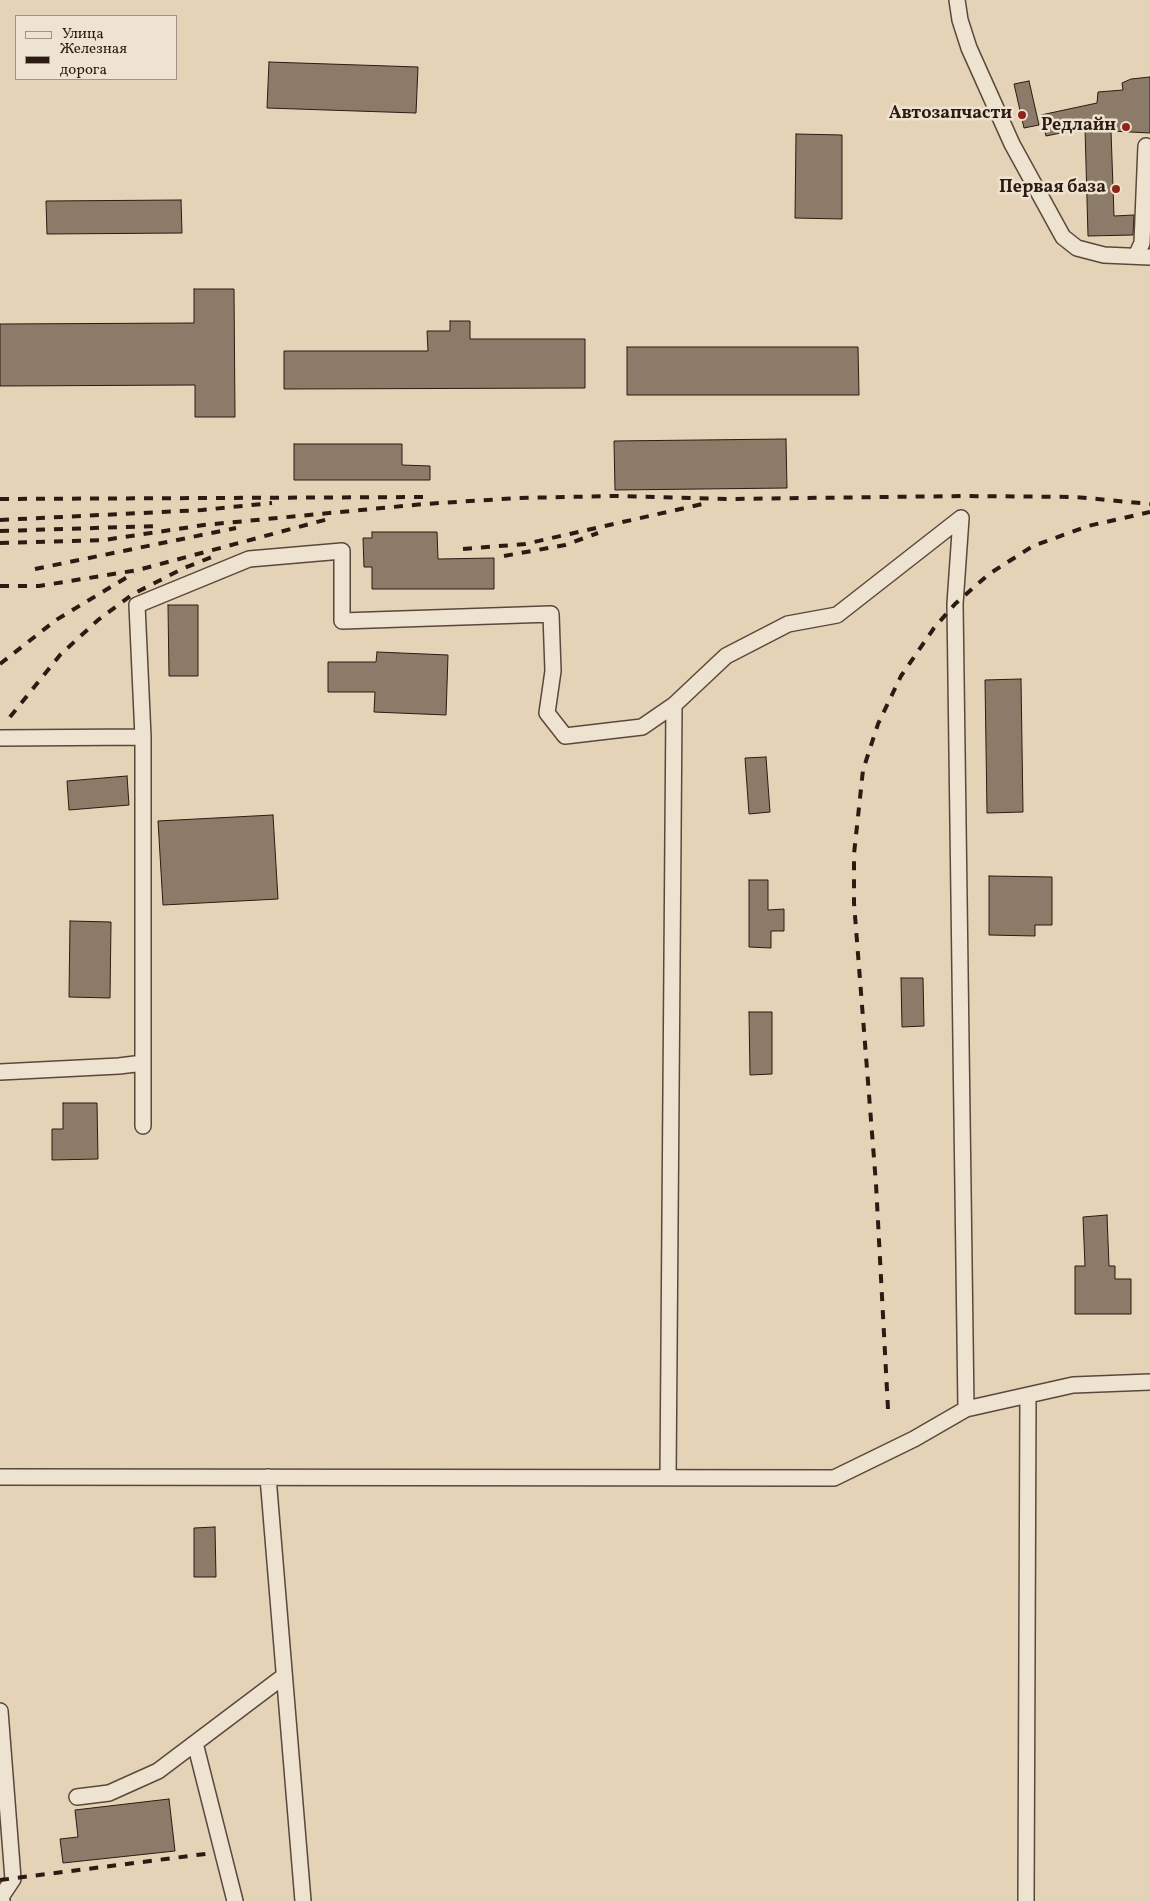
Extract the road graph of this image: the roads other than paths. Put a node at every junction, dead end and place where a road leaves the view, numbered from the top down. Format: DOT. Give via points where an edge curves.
graph roads {
  1 [pos="957,0"];
  2 [pos="1146,146"];
  3 [pos="1143,257"];
  4 [pos="674,705"];
  5 [pos="143,737"];
  6 [pos="0,738"];
  7 [pos="143,1063"];
  8 [pos="0,1072"];
  9 [pos="143,1126"];
  10 [pos="1150,1382"];
  11 [pos="1028,1395"];
  12 [pos="966,1409"];
  13 [pos="0,1477"];
  14 [pos="268,1477"];
  15 [pos="668,1478"];
  16 [pos="284,1676"];
  17 [pos="0,1711"];
  18 [pos="195,1743"];
  19 [pos="77,1797"];
  20 [pos="2,1901"];
  21 [pos="235,1901"];
  22 [pos="304,1901"];
  23 [pos="1026,1901"];
  1 -- 3 [label="street" via="969,48 1008,135 1063,237 1077,248"];
  2 -- 3 [label="street"];
  4 -- 5 [label="street" via="642,727 565,736 547,714 553,671 551,614 342,622 342,551 331,551 249,559 137,605"];
  4 -- 12 [label="street" via="726,656 788,624 837,615 961,518 955,604"];
  4 -- 15 [label="street"];
  5 -- 6 [label="street"];
  5 -- 7 [label="street"];
  7 -- 8 [label="street"];
  7 -- 9 [label="street"];
  10 -- 11 [label="street" via="1073,1385"];
  11 -- 12 [label="street"];
  11 -- 23 [label="street"];
  12 -- 15 [label="street" via="834,1478"];
  13 -- 14 [label="street"];
  14 -- 15 [label="street"];
  14 -- 16 [label="street"];
  16 -- 18 [label="street"];
  16 -- 22 [label="street"];
  17 -- 20 [label="street" via="13,1879 1,1897"];
  18 -- 19 [label="street" via="150,1775 109,1793"];
  18 -- 21 [label="street"];
}
